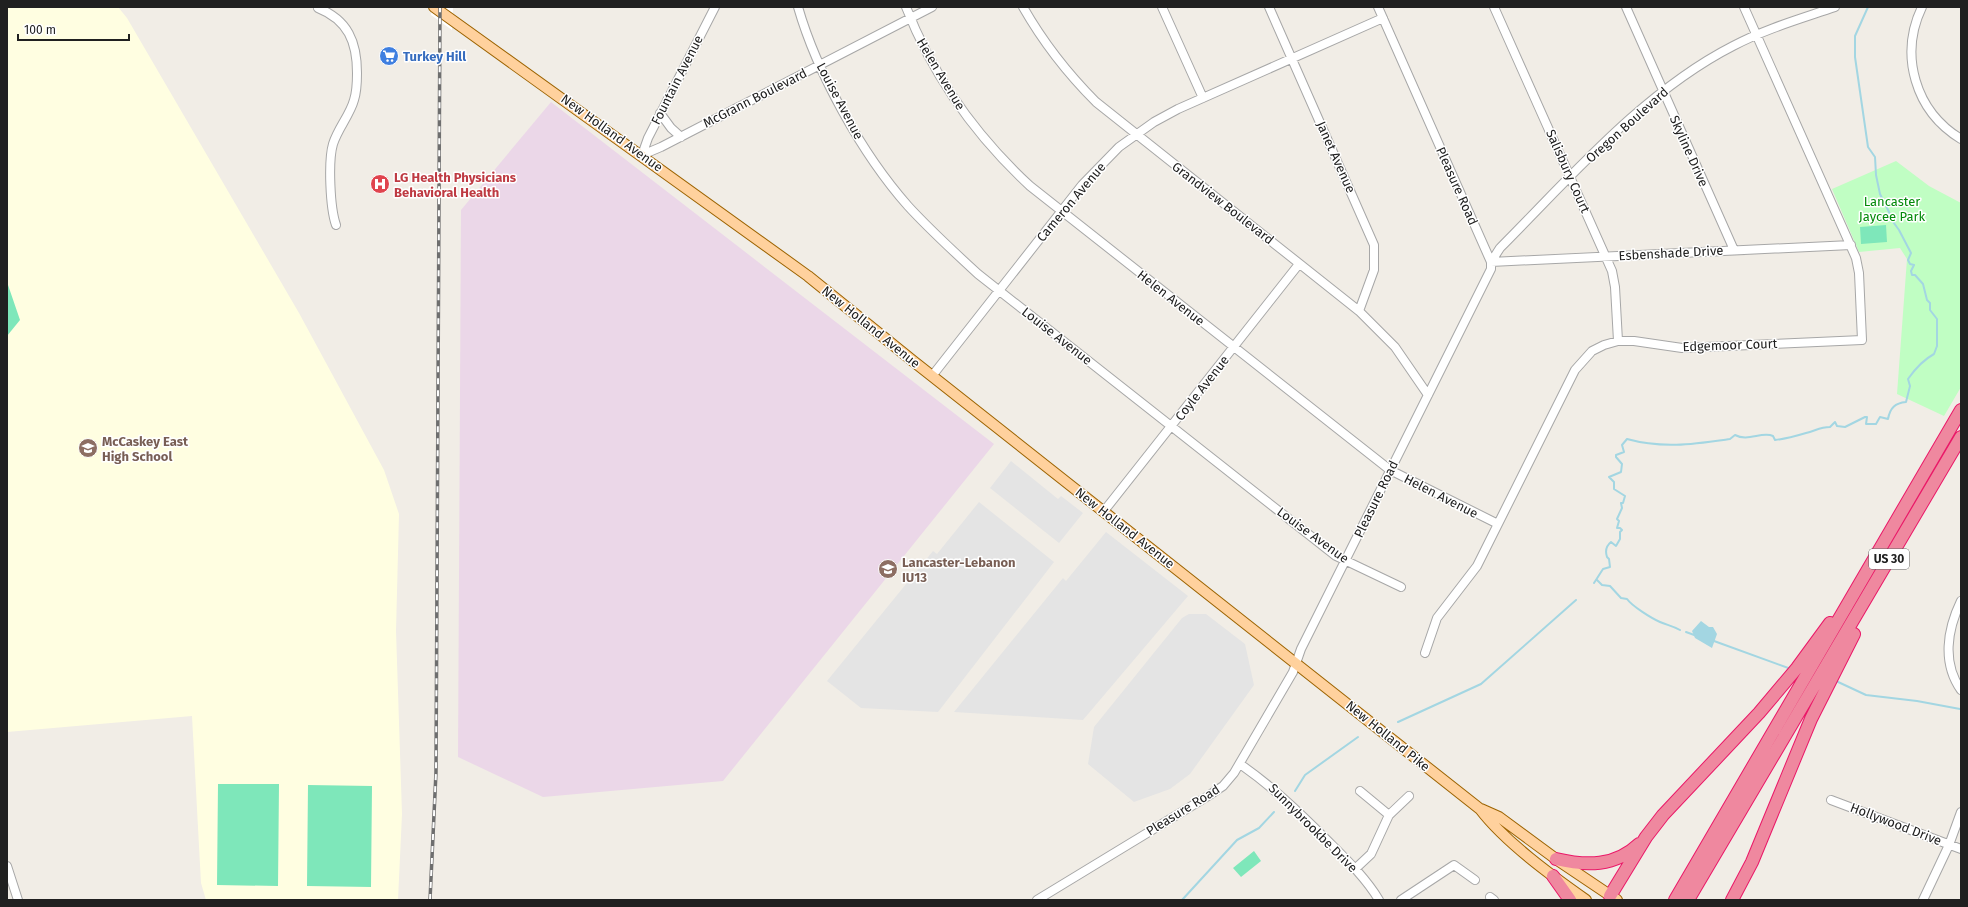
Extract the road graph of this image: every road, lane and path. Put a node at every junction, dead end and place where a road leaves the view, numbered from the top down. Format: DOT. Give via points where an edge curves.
graph roads {
  1 [pos="319,7"];
  2 [pos="434,7"];
  3 [pos="715,7"];
  4 [pos="798,7"];
  5 [pos="906,7"];
  6 [pos="932,7"];
  7 [pos="1023,7"];
  8 [pos="1162,7"];
  9 [pos="1269,7"];
  10 [pos="1378,7"];
  11 [pos="1494,7"];
  12 [pos="1626,7"];
  13 [pos="1744,7"];
  14 [pos="1835,7"];
  15 [pos="1922,7"];
  16 [pos="910,18"];
  17 [pos="1383,18"];
  18 [pos="1757,35"];
  19 [pos="1292,58"];
  20 [pos="820,65"];
  21 [pos="1663,92"];
  22 [pos="1203,98"];
  23 [pos="660,113"];
  24 [pos="1136,134"];
  25 [pos="681,137"];
  26 [pos="1961,139"];
  27 [pos="642,155"];
  28 [pos="1571,177"];
  29 [pos="1061,212"];
  30 [pos="336,225"];
  31 [pos="1850,245"];
  32 [pos="1734,250"];
  33 [pos="1606,256"];
  34 [pos="1492,262"];
  35 [pos="1299,264"];
  36 [pos="999,290"];
  37 [pos="1359,311"];
  38 [pos="1618,341"];
  39 [pos="1233,348"];
  40 [pos="932,376"];
  41 [pos="1428,395"];
  42 [pos="1961,410"];
  43 [pos="1171,426"];
  44 [pos="1961,437"];
  45 [pos="1390,470"];
  46 [pos="1104,511"];
  47 [pos="1498,524"];
  48 [pos="1345,561"];
  49 [pos="1863,577"];
  50 [pos="1401,587"];
  51 [pos="1961,601"];
  52 [pos="1425,654"];
  53 [pos="1296,663"];
  54 [pos="1819,677"];
  55 [pos="1961,690"];
  56 [pos="1240,764"];
  57 [pos="1360,791"];
  58 [pos="1409,796"];
  59 [pos="1831,800"];
  60 [pos="1480,809"];
  61 [pos="1961,812"];
  62 [pos="1390,815"];
  63 [pos="1646,837"];
  64 [pos="1949,845"];
  65 [pos="1961,849"];
  66 [pos="1556,859"];
  67 [pos="7,866"];
  68 [pos="1355,869"];
  69 [pos="1553,876"];
  70 [pos="1474,880"];
  71 [pos="1612,899"];
  72 [pos="18,900"];
  73 [pos="1037,900"];
  74 [pos="1379,900"];
  75 [pos="1401,900"];
  76 [pos="1570,900"];
  77 [pos="1586,900"];
  78 [pos="1675,900"];
  79 [pos="1688,900"];
  80 [pos="1732,900"];
  81 [pos="1923,900"];
  1 -- 30 [label="street" via="333,15 345,28 353,41 356,54 357,88 332,150 331,209"];
  2 -- 27 [label="main road, New Holland Avenue"];
  3 -- 23 [label="street, Fountain Avenue"];
  4 -- 20 [label="street, Louise Avenue"];
  5 -- 16 [label="street, Helen Avenue"];
  6 -- 16 [label="street, McGrann Boulevard"];
  7 -- 24 [label="street, Grandview Boulevard" via="1068,72 1096,102"];
  8 -- 22 [label="street"];
  9 -- 19 [label="street, Janet Avenue"];
  10 -- 17 [label="street, Pleasure Road"];
  11 -- 28 [label="street, Salisbury Court"];
  12 -- 21 [label="street, Skyline Drive"];
  13 -- 18 [label="street, Edgemoor Court"];
  14 -- 18 [label="street, Oregon Boulevard"];
  15 -- 26 [label="street" via="1911,43 1915,79 1930,109 1946,128"];
  16 -- 20 [label="street, McGrann Boulevard"];
  16 -- 29 [label="street, Helen Avenue" via="930,60 973,125 1015,172"];
  17 -- 19 [label="street, Cameron Avenue"];
  17 -- 34 [label="street, Pleasure Road"];
  18 -- 21 [label="street, Oregon Boulevard" via="1712,58"];
  18 -- 31 [label="street, Edgemoor Court"];
  19 -- 22 [label="street, Cameron Avenue"];
  19 -- 37 [label="street, Janet Avenue" via="1374,245 1374,270"];
  20 -- 25 [label="street, McGrann Boulevard"];
  20 -- 36 [label="street, Louise Avenue" via="861,141 907,205 940,239"];
  21 -- 28 [label="street, Oregon Boulevard" via="1640,110"];
  21 -- 32 [label="street, Skyline Drive"];
  22 -- 24 [label="street, Cameron Avenue" via="1178,109"];
  23 -- 25 [label="street"];
  23 -- 27 [label="street, Fountain Avenue"];
  24 -- 29 [label="street, Cameron Avenue" via="1098,168"];
  24 -- 35 [label="street, Grandview Boulevard"];
  25 -- 27 [label="street, McGrann Boulevard"];
  27 -- 40 [label="main road, New Holland Avenue" via="798,268"];
  28 -- 33 [label="street, Salisbury Court"];
  28 -- 34 [label="street, Oregon Boulevard" via="1500,248"];
  29 -- 36 [label="street, Cameron Avenue"];
  29 -- 39 [label="street, Helen Avenue"];
  31 -- 32 [label="street, Esbenshade Drive"];
  31 -- 38 [label="street, Edgemoor Court" via="1859,273 1862,340 1682,348"];
  32 -- 33 [label="street, Esbenshade Drive"];
  33 -- 34 [label="street, Esbenshade Drive"];
  33 -- 38 [label="street, Salisbury Court" via="1615,281"];
  34 -- 41 [label="street, Pleasure Road"];
  35 -- 37 [label="street, Grandview Boulevard"];
  35 -- 39 [label="street, Coyle Avenue"];
  36 -- 40 [label="street, Cameron Avenue"];
  36 -- 43 [label="street, Louise Avenue"];
  37 -- 41 [label="street, Grandview Boulevard" via="1394,347"];
  38 -- 47 [label="street, Edgemoor Court" via="1592,352 1575,370"];
  39 -- 43 [label="street, Coyle Avenue"];
  39 -- 45 [label="street, Helen Avenue"];
  40 -- 46 [label="main road, New Holland Avenue"];
  41 -- 45 [label="street, Pleasure Road"];
  42 -- 49 [label="highway, US 30"];
  43 -- 46 [label="street, Coyle Avenue"];
  43 -- 48 [label="street, Louise Avenue"];
  44 -- 54 [label="highway"];
  45 -- 47 [label="street, Helen Avenue"];
  45 -- 48 [label="street, Pleasure Road"];
  46 -- 53 [label="main road, New Holland Avenue"];
  47 -- 52 [label="street, Edgemoor Court" via="1474,572 1437,618"];
  48 -- 50 [label="street, Louise Avenue"];
  48 -- 53 [label="street, Pleasure Road"];
  49 -- 54 [label="highway, US 30"];
  49 -- 63 [label="highway" via="1795,670 1744,730 1671,805"];
  51 -- 55 [label="street" via="1951,627 1948,652 1952,674"];
  53 -- 56 [label="street, Pleasure Road"];
  53 -- 60 [label="main road, New Holland Pike"];
  54 -- 78 [label="highway, US 30"];
  54 -- 79 [label="highway, US 30"];
  54 -- 80 [label="highway" via="1811,719 1752,862"];
  56 -- 68 [label="street, Sunnybrookbe Drive" via="1291,804"];
  56 -- 73 [label="street, Pleasure Road" via="1226,783 1208,796"];
  57 -- 62 [label="street"];
  58 -- 62 [label="street"];
  59 -- 64 [label="street, Hollywood Drive"];
  60 -- 66 [label="main road, New Holland Pike" via="1498,817"];
  60 -- 69 [label="main road, New Holland Pike" via="1492,825"];
  61 -- 64 [label="street"];
  62 -- 68 [label="street" via="1371,854"];
  63 -- 66 [label="highway" via="1630,851 1609,862 1588,865"];
  63 -- 71 [label="highway"];
  64 -- 65 [label="street, Hollywood Drive"];
  64 -- 81 [label="street"];
  66 -- 71 [label="main road, New Holland Pike"];
  67 -- 72 [label="street"];
  68 -- 74 [label="street, Sunnybrookbe Drive"];
  69 -- 76 [label="highway"];
  69 -- 77 [label="main road, New Holland Pike"];
  70 -- 75 [label="street" via="1454,865"];
}
